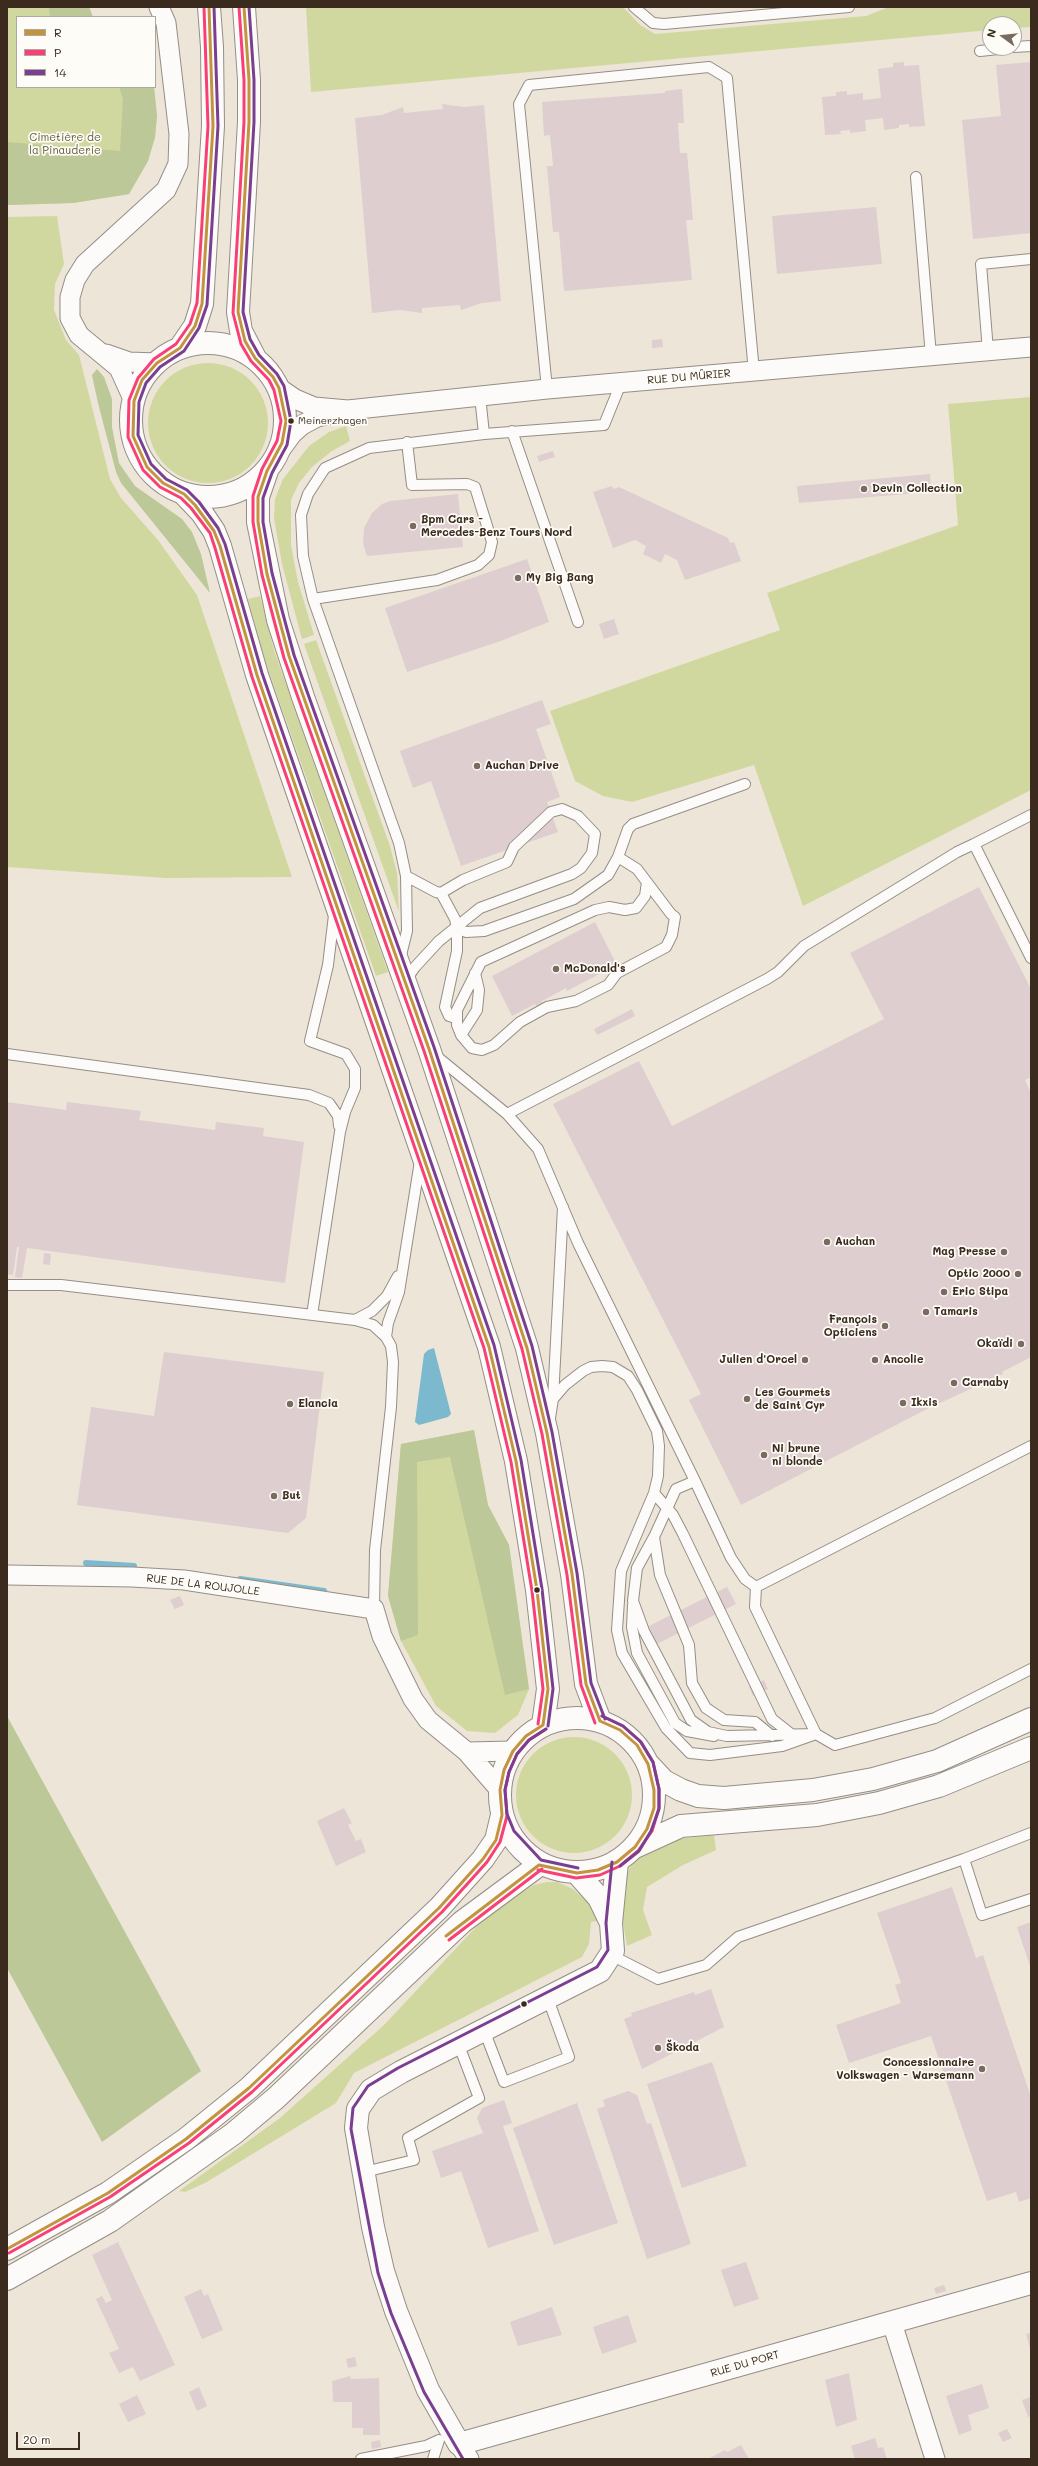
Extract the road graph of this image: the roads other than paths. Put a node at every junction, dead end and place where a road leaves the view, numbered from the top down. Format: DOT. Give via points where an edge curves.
graph roads {
  1 [pos="159,7"];
  2 [pos="209,7"];
  3 [pos="244,7"];
  4 [pos="634,7"];
  5 [pos="849,7"];
  6 [pos="916,177"];
  7 [pos="1031,259"];
  8 [pos="1031,347"];
  9 [pos="180,348"];
  10 [pos="99,351"];
  11 [pos="988,351"];
  12 [pos="931,356"];
  13 [pos="255,358"];
  14 [pos="156,363"];
  15 [pos="754,372"];
  16 [pos="621,384"];
  17 [pos="279,388"];
  18 [pos="548,389"];
  19 [pos="480,396"];
  20 [pos="134,401"];
  21 [pos="348,410"];
  22 [pos="512,432"];
  23 [pos="484,434"];
  24 [pos="407,442"];
  25 [pos="273,462"];
  26 [pos="184,494"];
  27 [pos="313,599"];
  28 [pos="578,622"];
  29 [pos="745,784"];
  30 [pos="1031,816"];
  31 [pos="974,844"];
  32 [pos="618,857"];
  33 [pos="406,876"];
  34 [pos="647,882"];
  35 [pos="441,893"];
  36 [pos="336,899"];
  37 [pos="456,928"];
  38 [pos="1031,958"];
  39 [pos="401,973"];
  40 [pos="475,973"];
  41 [pos="456,1018"];
  42 [pos="461,1034"];
  43 [pos="429,1049"];
  44 [pos="7,1054"];
  45 [pos="507,1114"];
  46 [pos="340,1132"];
  47 [pos="423,1152"];
  48 [pos="563,1204"];
  49 [pos="401,1270"];
  50 [pos="7,1285"];
  51 [pos="312,1315"];
  52 [pos="355,1320"];
  53 [pos="386,1337"];
  54 [pos="553,1399"];
  55 [pos="547,1433"];
  56 [pos="1031,1446"];
  57 [pos="695,1481"];
  58 [pos="654,1493"];
  59 [pos="666,1510"];
  60 [pos="654,1537"];
  61 [pos="7,1575"];
  62 [pos="756,1587"];
  63 [pos="633,1601"];
  64 [pos="374,1609"];
  65 [pos="1031,1669"];
  66 [pos="1031,1719"];
  67 [pos="600,1721"];
  68 [pos="543,1725"];
  69 [pos="791,1734"];
  70 [pos="816,1734"];
  71 [pos="727,1736"];
  72 [pos="772,1736"];
  73 [pos="1031,1748"];
  74 [pos="467,1752"];
  75 [pos="513,1752"];
  76 [pos="648,1764"];
  77 [pos="500,1790"];
  78 [pos="502,1815"];
  79 [pos="1031,1833"];
  80 [pos="634,1847"];
  81 [pos="964,1859"];
  82 [pos="617,1862"];
  83 [pos="539,1865"];
  84 [pos="577,1873"];
  85 [pos="1031,1899"];
  86 [pos="611,1922"];
  87 [pos="611,1955"];
  88 [pos="547,1996"];
  89 [pos="484,2030"];
  90 [pos="458,2043"];
  91 [pos="364,2172"];
  92 [pos="7,2249"];
  93 [pos="7,2279"];
  94 [pos="1031,2283"];
  95 [pos="892,2323"];
  96 [pos="464,2451"];
  97 [pos="361,2459"];
  98 [pos="433,2459"];
  99 [pos="935,2459"];
  1 -- 10 [label="street" via="166,23 179,127 178,164 166,190 85,264 75,280 70,297 70,318 79,336"];
  2 -- 9 [label="main road" via="213,126 202,304 195,326"];
  3 -- 13 [label="main road" via="248,52 249,122 238,312 241,331"];
  4 -- 5 [label="lane" via="653,23 664,24"];
  6 -- 12 [label="lane"];
  7 -- 11 [label="lane" via="981,264"];
  8 -- 11 [label="street, RUE DU MÛRIER"];
  9 -- 13 [label="main road" via="198,343 217,343 236,348"];
  9 -- 14 [label="main road"];
  10 -- 14 [label="street" via="129,362"];
  10 -- 20 [label="street" via="119,368"];
  11 -- 12 [label="street, RUE DU MÛRIER"];
  12 -- 15 [label="street, RUE DU MÛRIER"];
  13 -- 17 [label="main road" via="273,377"];
  14 -- 20 [label="main road" via="142,380"];
  15 -- 16 [label="street, RUE DU MÛRIER"];
  15 -- 18 [label="lane" via="727,78 709,67 529,86 519,104"];
  16 -- 18 [label="street, RUE DU MÛRIER"];
  16 -- 22 [label="lane" via="604,425"];
  17 -- 21 [label="street, RUE DU MÛRIER" via="295,399 314,407"];
  17 -- 25 [label="main road" via="286,421"];
  18 -- 19 [label="street, RUE DU MÛRIER"];
  19 -- 21 [label="street, RUE DU MÛRIER"];
  19 -- 23 [label="lane"];
  20 -- 26 [label="main road" via="133,436 141,458 164,483"];
  21 -- 25 [label="street, RUE DU MÛRIER" via="317,418 302,425 292,434"];
  22 -- 23 [label="lane"];
  22 -- 28 [label="lane"];
  23 -- 24 [label="lane"];
  24 -- 27 [label="lane" via="368,448 325,468 308,494 302,515 303,556"];
  24 -- 27 [label="lane" via="412,485 467,484 475,487 492,542 489,555 478,565 437,580"];
  25 -- 26 [label="main road" via="250,486 229,495 206,498"];
  25 -- 39 [label="main road" via="258,497 258,522 278,620"];
  26 -- 36 [label="main road" via="202,513 220,546 257,675"];
  27 -- 33 [label="lane" via="399,843"];
  29 -- 32 [label="lane" via="633,824 628,829"];
  30 -- 31 [label="lane"];
  31 -- 38 [label="lane"];
  31 -- 45 [label="lane" via="804,946 778,972 767,979"];
  32 -- 34 [label="lane" via="638,869"];
  32 -- 37 [label="lane" via="608,875 574,899 484,931 466,932"];
  33 -- 35 [label="lane"];
  33 -- 39 [label="lane" via="407,931"];
  34 -- 40 [label="lane" via="645,896 636,908 625,910 609,907 595,910 487,958 478,966"];
  34 -- 42 [label="lane" via="675,917 672,935 666,947 617,973 608,985 576,1001 548,1007 512,1027 489,1049 472,1048"];
  35 -- 37 [label="lane" via="455,919"];
  35 -- 37 [label="lane" via="507,862 514,847 551,812 562,809 572,812 587,823 595,834 592,853 577,871 480,908"];
  36 -- 46 [label="lane" via="328,965 310,1041 346,1054 355,1069 355,1088"];
  36 -- 47 [label="main road"];
  37 -- 39 [label="lane" via="439,941 415,967"];
  37 -- 41 [label="lane" via="457,951 445,1007 449,1016"];
  39 -- 43 [label="main road"];
  40 -- 41 [label="lane" via="457,1010"];
  40 -- 42 [label="lane" via="479,990 477,1010"];
  41 -- 42 [label="lane"];
  43 -- 45 [label="lane"];
  43 -- 55 [label="main road" via="527,1348"];
  44 -- 46 [label="lane" via="309,1095 321,1098 334,1108"];
  45 -- 48 [label="lane" via="538,1148"];
  46 -- 51 [label="lane"];
  47 -- 49 [label="lane"];
  47 -- 68 [label="main road" via="489,1347 516,1460 537,1590 548,1688"];
  48 -- 54 [label="lane"];
  48 -- 57 [label="lane" via="578,1243"];
  49 -- 52 [label="lane" via="388,1296 372,1311"];
  49 -- 53 [label="lane" via="399,1292"];
  50 -- 51 [label="lane" via="61,1285"];
  51 -- 52 [label="lane"];
  52 -- 53 [label="lane" via="373,1325"];
  53 -- 64 [label="lane" via="391,1346 391,1400 375,1550"];
  54 -- 55 [label="lane"];
  54 -- 58 [label="lane" via="573,1377 591,1367 613,1367 628,1376 657,1431 659,1461"];
  55 -- 67 [label="main road" via="572,1574 586,1684"];
  56 -- 62 [label="lane"];
  57 -- 59 [label="lane" via="676,1489"];
  57 -- 62 [label="lane" via="731,1558 745,1579"];
  58 -- 59 [label="lane"];
  58 -- 70 [label="lane" via="624,1560 618,1588 617,1630 622,1653 666,1728 690,1752 710,1755 782,1746"];
  59 -- 60 [label="lane"];
  59 -- 69 [label="lane" via="673,1516 683,1534 772,1719"];
  60 -- 63 [label="lane" via="637,1568"];
  60 -- 72 [label="lane" via="660,1575 689,1645 692,1682 706,1708 724,1720 755,1722"];
  61 -- 64 [label="street, RUE DE LA ROUJOLLE" via="184,1580"];
  62 -- 70 [label="lane" via="755,1606"];
  63 -- 71 [label="lane" via="644,1631 691,1720 708,1732"];
  63 -- 71 [label="lane" via="632,1627 637,1653 675,1723 687,1732 704,1736"];
  64 -- 74 [label="street" via="382,1636 413,1699 428,1720"];
  65 -- 70 [label="lane" via="936,1718 835,1745"];
  66 -- 76 [label="main road" via="938,1761 873,1779 813,1790 724,1798 698,1796 664,1781"];
  67 -- 68 [label="main road" via="581,1717"];
  67 -- 76 [label="main road" via="620,1730 637,1745"];
  68 -- 75 [label="main road" via="526,1736"];
  69 -- 70 [label="lane"];
  69 -- 72 [label="lane"];
  71 -- 72 [label="lane"];
  73 -- 80 [label="main road" via="939,1786 879,1803 817,1815 681,1826"];
  74 -- 75 [label="street"];
  74 -- 77 [label="street"];
  75 -- 77 [label="main road" via="504,1770"];
  76 -- 80 [label="main road" via="654,1790 654,1808 647,1829"];
  77 -- 78 [label="main road"];
  78 -- 83 [label="main road" via="510,1834"];
  78 -- 92 [label="main road" via="496,1840 483,1859 439,1908 249,2088 186,2139 108,2193"];
  79 -- 81 [label="lane"];
  80 -- 82 [label="main road"];
  81 -- 85 [label="lane" via="982,1915"];
  81 -- 87 [label="lane" via="738,1937 706,1965 658,1979"];
  82 -- 84 [label="main road" via="598,1870"];
  82 -- 86 [label="main road"];
  83 -- 84 [label="main road"];
  83 -- 93 [label="main road" via="462,1922 282,2092 233,2134 110,2221"];
  84 -- 86 [label="main road" via="598,1898"];
  86 -- 87 [label="main road"];
  87 -- 88 [label="main road" via="600,1971"];
  88 -- 89 [label="main road"];
  88 -- 89 [label="lane" via="569,2057 504,2082"];
  89 -- 90 [label="main road"];
  90 -- 91 [label="main road" via="371,2090 358,2109 356,2128"];
  90 -- 91 [label="lane" via="479,2098 408,2138 414,2160"];
  91 -- 96 [label="main road" via="381,2264 396,2311 428,2390"];
  94 -- 95 [label="main road, RUE DU PORT"];
  95 -- 96 [label="main road, RUE DU PORT"];
  95 -- 99 [label="street"];
  97 -- 98 [label="lane" via="426,2446 439,2440"];
}
